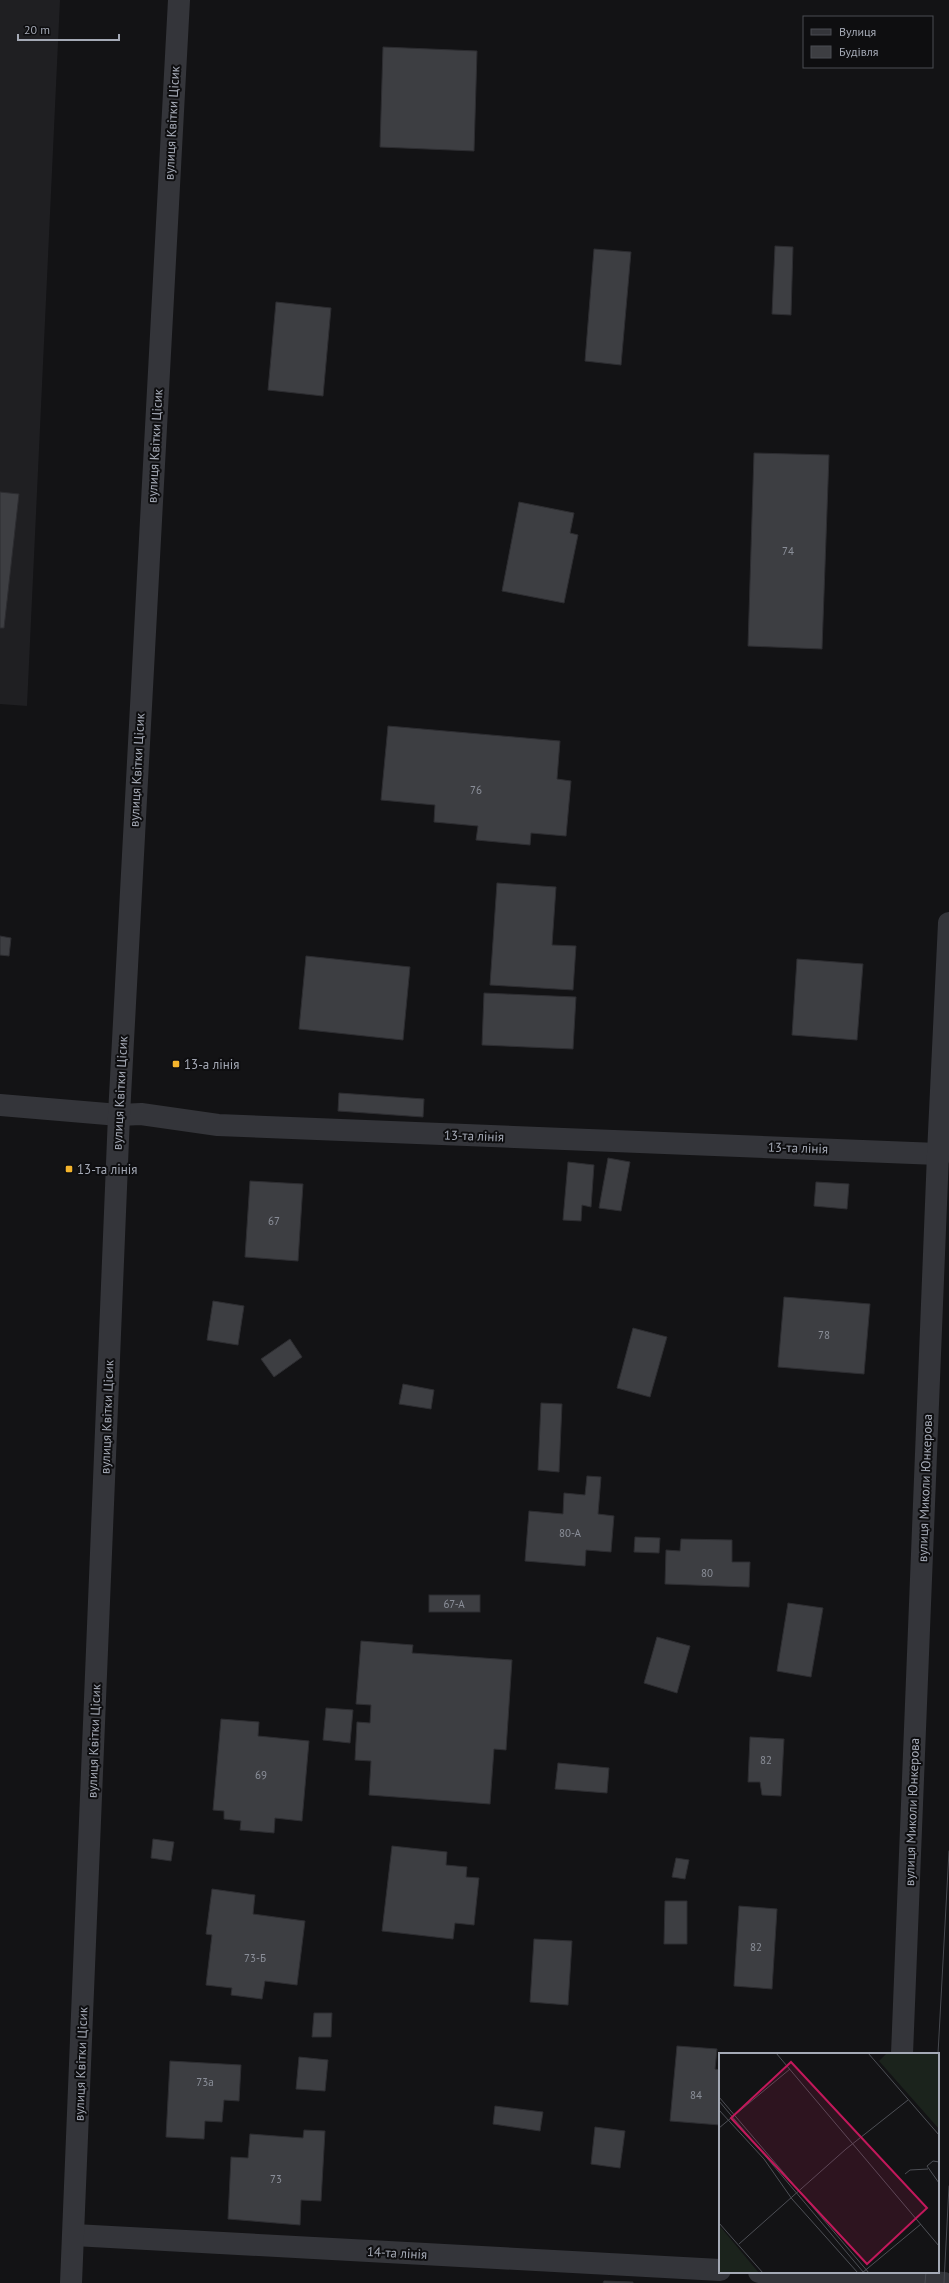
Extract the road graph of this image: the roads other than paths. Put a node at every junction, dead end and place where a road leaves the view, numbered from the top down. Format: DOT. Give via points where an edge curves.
graph roads {
  1 [pos="179,0"];
  2 [pos="949,923"];
  3 [pos="0,1104"];
  4 [pos="119,1115"];
  5 [pos="943,1152"];
  6 [pos="902,2053"];
  7 [pos="74,2235"];
  8 [pos="719,2270"];
  9 [pos="782,2273"];
  10 [pos="894,2278"];
  11 [pos="71,2283"];
  12 [pos="944,2283"];
  1 -- 4 [label="street, вулиця Квітки Цісик"];
  2 -- 5 [label="street, вулиця Миколи Юнкерова"];
  3 -- 4 [label="street, 13-та лінія"];
  4 -- 5 [label="street, 13-та лінія" via="142,1114 218,1125"];
  4 -- 7 [label="street, вулиця Квітки Цісик"];
  5 -- 6 [label="street, вулиця Миколи Юнкерова"];
  7 -- 8 [label="street, 14-та лінія"];
  7 -- 11 [label="street, вулиця Квітки Цісик"];
  9 -- 10 [label="street"];
  10 -- 12 [label="street"];
}
